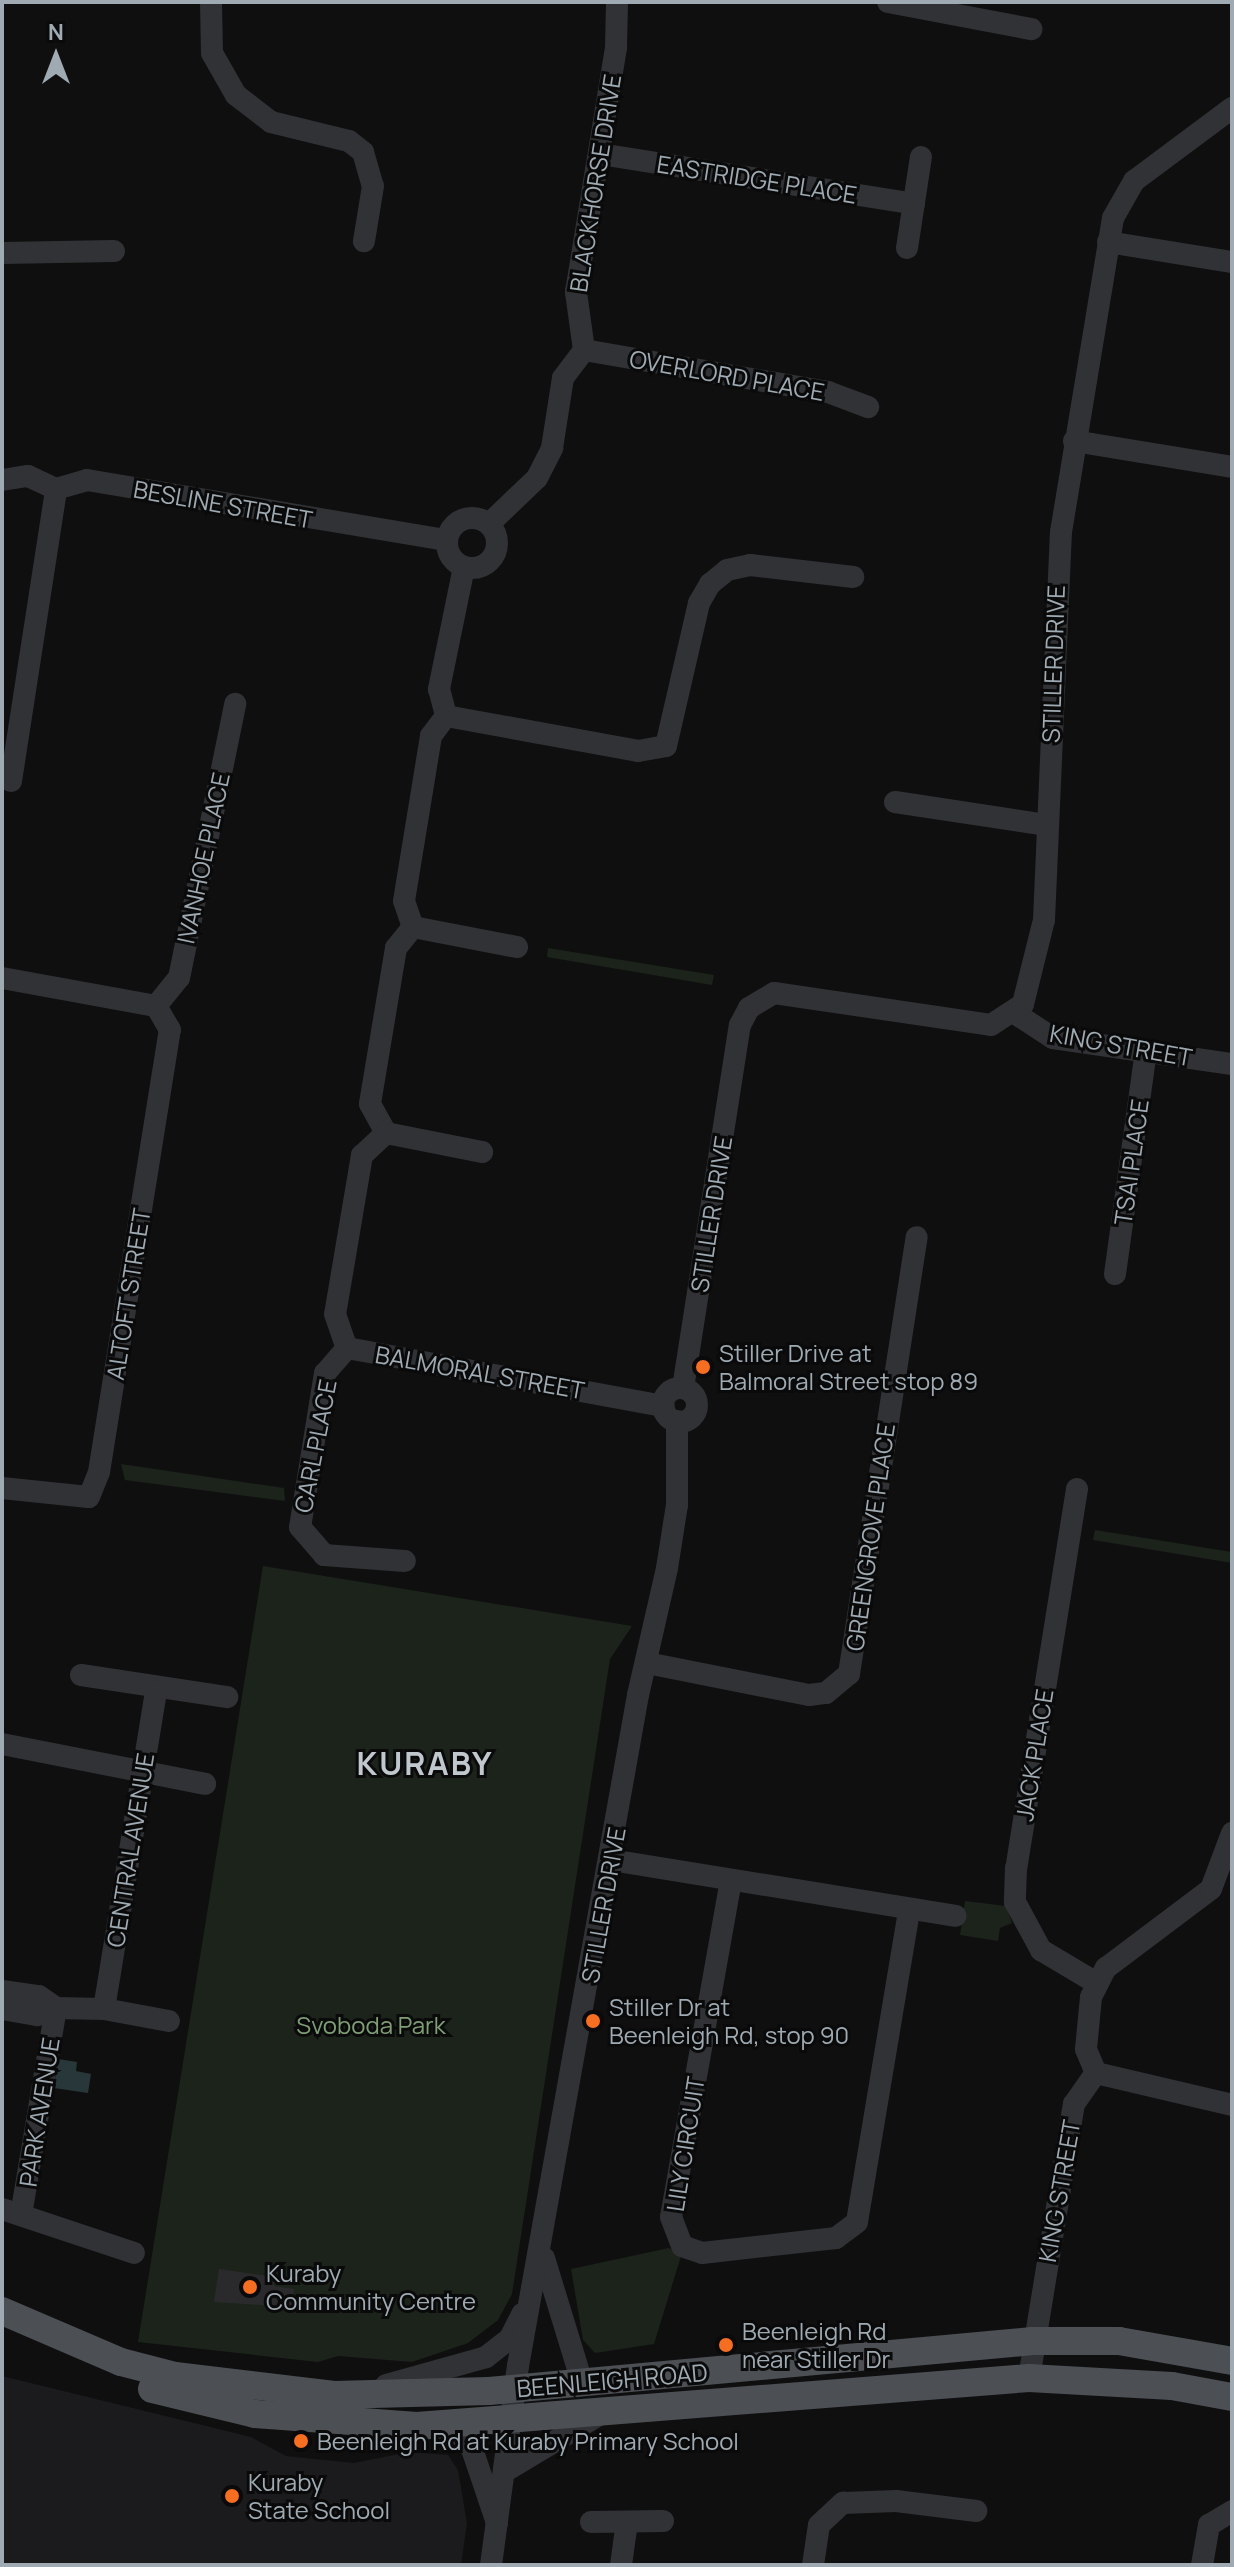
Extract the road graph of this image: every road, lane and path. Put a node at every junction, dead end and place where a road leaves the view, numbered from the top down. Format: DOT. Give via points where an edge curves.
graph roads {
  1 [pos="211,2"];
  2 [pos="617,2"];
  3 [pos="888,2"];
  4 [pos="1031,29"];
  5 [pos="1232,108"];
  6 [pos="600,154"];
  7 [pos="921,157"];
  8 [pos="914,204"];
  9 [pos="364,241"];
  10 [pos="1108,242"];
  11 [pos="907,248"];
  12 [pos="114,251"];
  13 [pos="2,253"];
  14 [pos="1232,262"];
  15 [pos="584,350"];
  16 [pos="868,407"];
  17 [pos="1074,441"];
  18 [pos="1232,467"];
  19 [pos="2,480"];
  20 [pos="56,489"];
  21 [pos="489,524"];
  22 [pos="447,540"];
  23 [pos="464,567"];
  24 [pos="853,577"];
  25 [pos="235,704"];
  26 [pos="446,716"];
  27 [pos="11,781"];
  28 [pos="895,802"];
  29 [pos="1047,825"];
  30 [pos="413,927"];
  31 [pos="517,947"];
  32 [pos="2,978"];
  33 [pos="156,1006"];
  34 [pos="1016,1014"];
  35 [pos="1146,1051"];
  36 [pos="1232,1064"];
  37 [pos="386,1133"];
  38 [pos="482,1152"];
  39 [pos="917,1237"];
  40 [pos="1115,1274"];
  41 [pos="347,1348"];
  42 [pos="670,1414"];
  43 [pos="2,1488"];
  44 [pos="1077,1489"];
  45 [pos="405,1561"];
  46 [pos="647,1663"];
  47 [pos="81,1675"];
  48 [pos="156,1691"];
  49 [pos="227,1697"];
  50 [pos="2,1744"];
  51 [pos="142,1775"];
  52 [pos="205,1784"];
  53 [pos="1232,1833"];
  54 [pos="611,1860"];
  55 [pos="731,1880"];
  56 [pos="909,1911"];
  57 [pos="955,1916"];
  58 [pos="1098,1984"];
  59 [pos="2,1991"];
  60 [pos="56,2008"];
  61 [pos="2,2009"];
  62 [pos="104,2009"];
  63 [pos="169,2021"];
  64 [pos="1096,2073"];
  65 [pos="1232,2105"];
  66 [pos="12,2212"];
  67 [pos="134,2253"];
  68 [pos="542,2253"];
  69 [pos="538,2276"];
  70 [pos="2,2311"];
  71 [pos="2,2332"];
  72 [pos="1033,2341"];
  73 [pos="1232,2361"];
  74 [pos="1029,2378"];
  75 [pos="582,2382"];
  76 [pos="516,2388"];
  77 [pos="334,2395"];
  78 [pos="1232,2397"];
  79 [pos="599,2415"];
  80 [pos="512,2422"];
  81 [pos="452,2425"];
  82 [pos="507,2470"];
  83 [pos="976,2511"];
  84 [pos="1232,2511"];
  85 [pos="663,2521"];
  86 [pos="591,2522"];
  87 [pos="627,2522"];
  88 [pos="497,2524"];
  89 [pos="491,2565"];
  90 [pos="621,2565"];
  91 [pos="813,2565"];
  92 [pos="1202,2565"];
  1 -- 9 [label="street" via="212,53 236,95 271,122 349,141 363,152 373,186"];
  2 -- 6 [label="street, BLACKHORSE DRIVE"];
  3 -- 4 [label="street"];
  5 -- 10 [label="street, STILLER DRIVE" via="1127,188"];
  6 -- 8 [label="street, EASTRIDGE PLACE"];
  6 -- 15 [label="street, BLACKHORSE DRIVE" via="576,292"];
  7 -- 8 [label="street"];
  8 -- 11 [label="street"];
  10 -- 14 [label="street"];
  10 -- 17 [label="street, STILLER DRIVE"];
  12 -- 13 [label="street"];
  15 -- 16 [label="street, OVERLORD PLACE" via="828,392"];
  15 -- 21 [label="street" via="563,378 552,448 537,478"];
  17 -- 18 [label="street"];
  17 -- 29 [label="street, STILLER DRIVE" via="1055,599"];
  19 -- 20 [label="street, BESLINE STREET" via="28,476"];
  20 -- 22 [label="street, BESLINE STREET" via="87,480"];
  20 -- 27 [label="street"];
  21 -- 22 [label="street" via="459,521"];
  21 -- 23 [label="street" via="498,539 495,556 482,567"];
  22 -- 23 [label="street" via="451,557"];
  23 -- 26 [label="street" via="439,689"];
  24 -- 26 [label="street" via="750,565 727,570 710,584 699,603 666,746 638,751"];
  25 -- 33 [label="street, IVANHOE PLACE" via="179,978"];
  26 -- 30 [label="street" via="431,736 404,901"];
  28 -- 29 [label="street"];
  29 -- 34 [label="street, STILLER DRIVE" via="1044,920"];
  30 -- 31 [label="street"];
  30 -- 37 [label="street" via="396,948 370,1104"];
  32 -- 33 [label="street"];
  33 -- 43 [label="street, ALTOFT STREET" via="170,1030 99,1472 89,1497"];
  34 -- 35 [label="street, KING STREET" via="1053,1038"];
  34 -- 42 [label="street, STILLER DRIVE" via="991,1025 754,990 740,1025 683,1388 669,1392"];
  35 -- 36 [label="street, KING STREET"];
  35 -- 40 [label="street, TSAI PLACE"];
  37 -- 38 [label="street"];
  37 -- 41 [label="street, BALMORAL STREET" via="362,1155 335,1314"];
  39 -- 46 [label="street, GREENGROVE PLACE" via="849,1674 826,1693 809,1695"];
  41 -- 42 [label="street, BALMORAL STREET"];
  41 -- 45 [label="street, CARL PLACE" via="325,1373 300,1527 324,1555"];
  42 -- 46 [label="street, STILLER DRIVE" via="677,1505"];
  44 -- 58 [label="street, JACK PLACE" via="1015,1902 1041,1950"];
  46 -- 54 [label="street, STILLER DRIVE"];
  47 -- 48 [label="street"];
  48 -- 49 [label="street"];
  48 -- 51 [label="street, CENTRAL AVENUE"];
  50 -- 51 [label="street"];
  51 -- 52 [label="street"];
  51 -- 62 [label="street, CENTRAL AVENUE"];
  53 -- 58 [label="street" via="1211,1889 1126,1951"];
  54 -- 55 [label="street"];
  54 -- 68 [label="street, STILLER DRIVE"];
  55 -- 56 [label="street"];
  55 -- 56 [label="street, LILY CIRCUIT" via="671,2217 682,2246 702,2253 836,2238 857,2222"];
  56 -- 57 [label="street"];
  58 -- 64 [label="street" via="1086,2028"];
  59 -- 60 [label="street" via="39,1996"];
  60 -- 61 [label="street" via="48,2015"];
  60 -- 62 [label="street"];
  60 -- 66 [label="street, PARK AVENUE"];
  62 -- 63 [label="street"];
  64 -- 65 [label="street"];
  64 -- 72 [label="street, KING STREET" via="1074,2104"];
  66 -- 67 [label="street, PARK AVENUE"];
  68 -- 69 [label="street, STILLER DRIVE"];
  68 -- 75 [label="street"];
  69 -- 76 [label="street, STILLER DRIVE"];
  69 -- 77 [label="street" via="515,2330 494,2353 441,2374"];
  70 -- 77 [label="main road, BEENLEIGH ROAD" via="148,2369"];
  71 -- 81 [label="main road, BEENLEIGH ROAD" via="115,2380 255,2414"];
  72 -- 73 [label="main road, BEENLEIGH ROAD" via="1119,2341"];
  72 -- 74 [label="street, KING STREET"];
  72 -- 75 [label="main road, BEENLEIGH ROAD"];
  74 -- 78 [label="main road, BEENLEIGH ROAD" via="1160,2385"];
  74 -- 79 [label="main road, BEENLEIGH ROAD"];
  75 -- 76 [label="main road, BEENLEIGH ROAD"];
  76 -- 77 [label="main road, BEENLEIGH ROAD"];
  76 -- 80 [label="street, STILLER DRIVE"];
  79 -- 80 [label="main road, BEENLEIGH ROAD"];
  79 -- 82 [label="street"];
  80 -- 81 [label="main road, BEENLEIGH ROAD"];
  80 -- 82 [label="street, STILLER DRIVE"];
  81 -- 88 [label="street" via="472,2449"];
  82 -- 88 [label="street, STILLER DRIVE"];
  83 -- 91 [label="street" via="896,2501 843,2503 819,2525"];
  84 -- 92 [label="street" via="1209,2525"];
  85 -- 87 [label="street"];
  86 -- 87 [label="street"];
  87 -- 90 [label="street"];
  88 -- 89 [label="street, STILLER DRIVE"];
}
